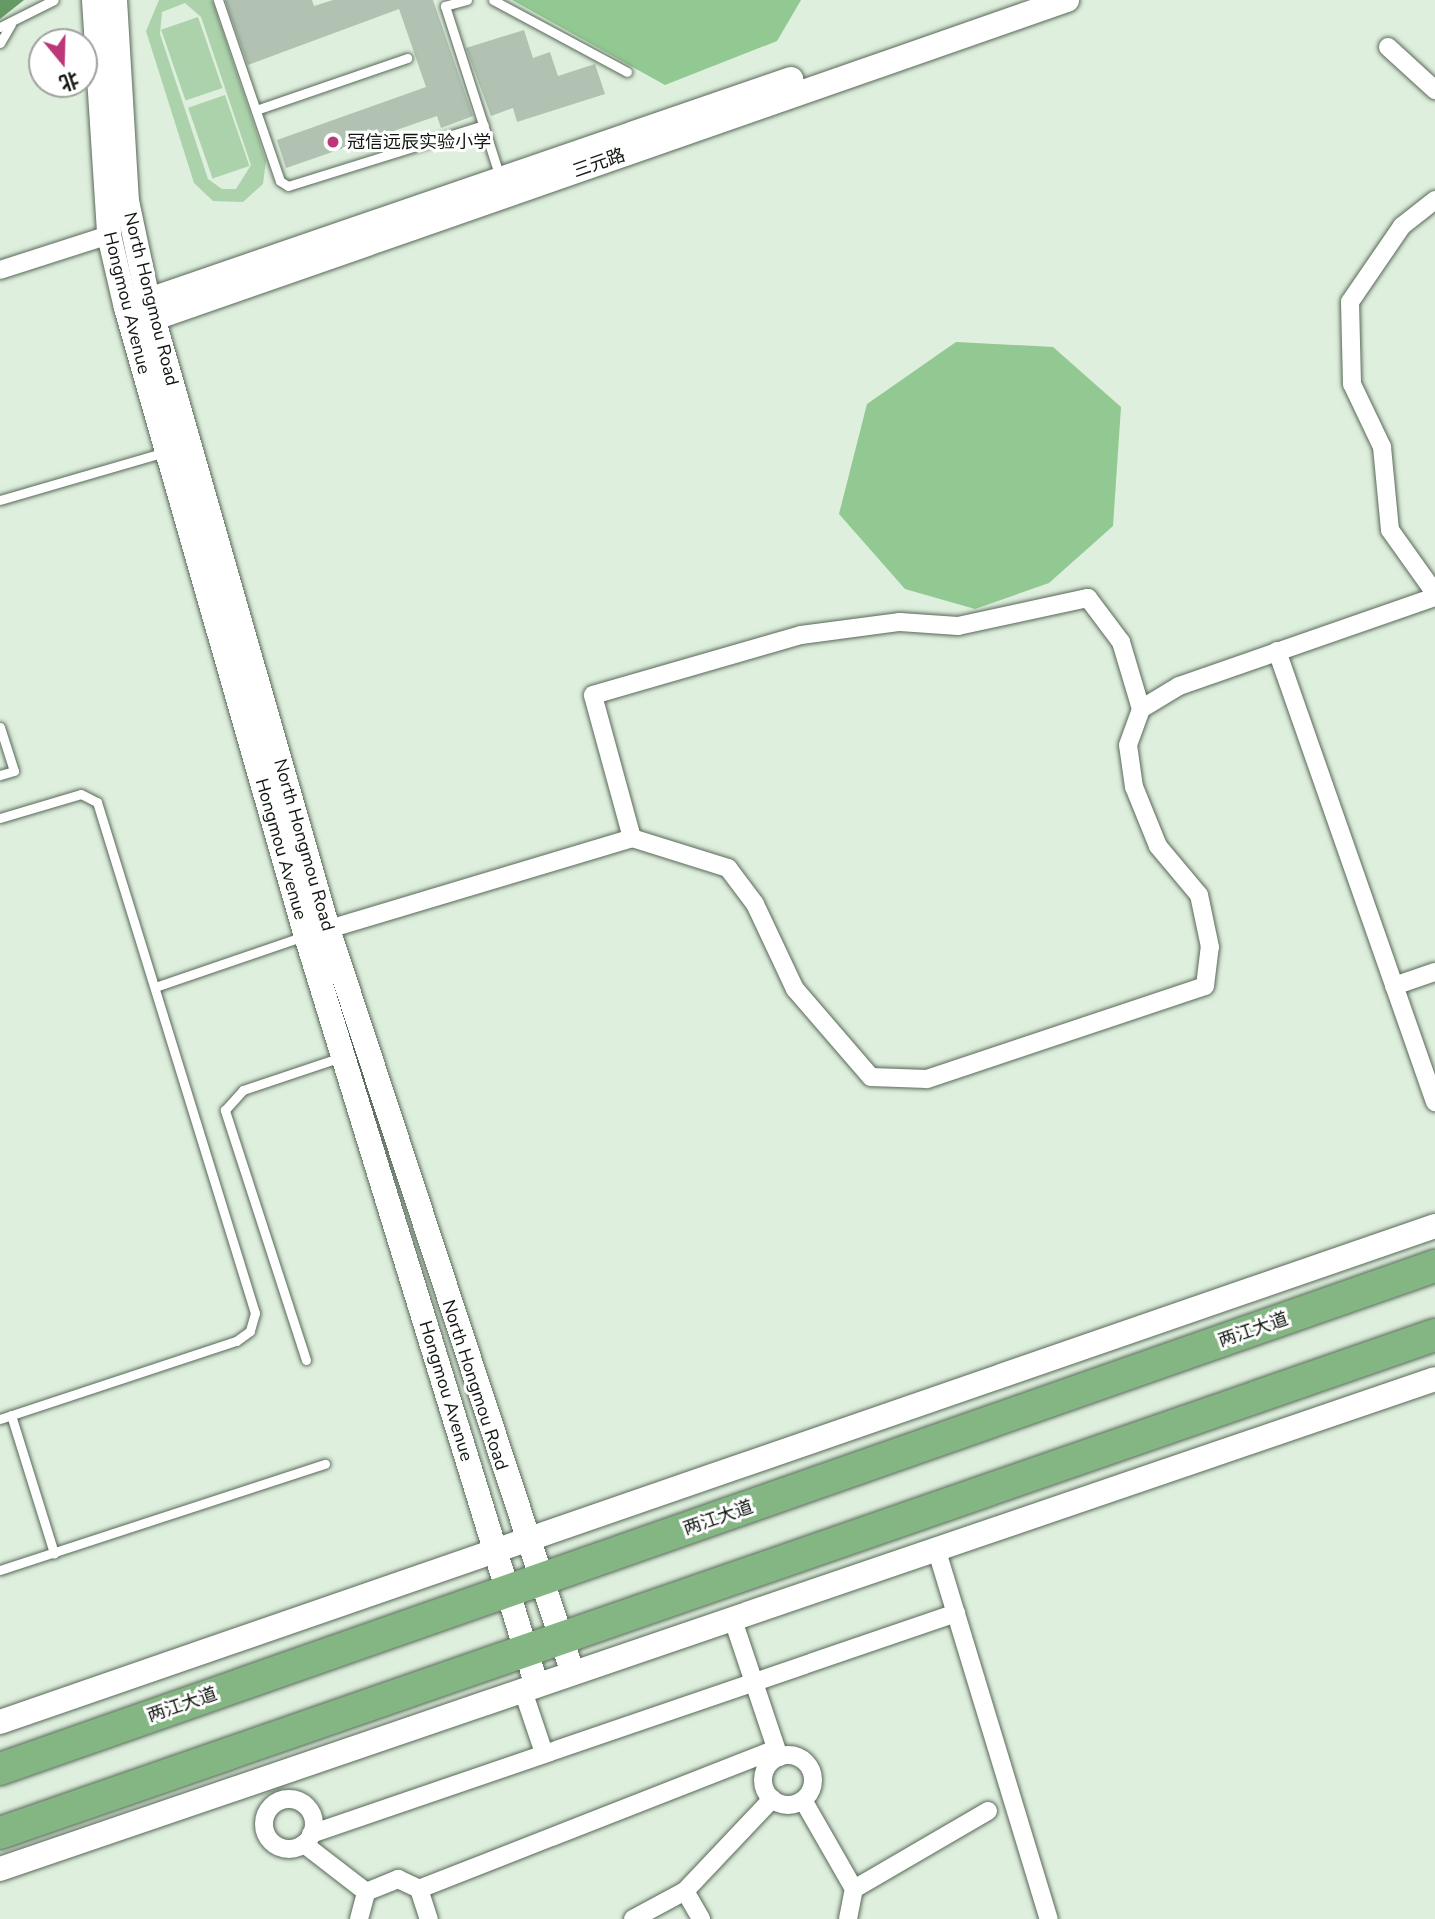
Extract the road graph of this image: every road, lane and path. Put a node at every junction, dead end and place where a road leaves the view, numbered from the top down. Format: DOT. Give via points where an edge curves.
graph roads {
  1 [pos="54,0"];
  2 [pos="94,0"];
  3 [pos="115,0"];
  4 [pos="218,0"];
  5 [pos="467,0"];
  6 [pos="493,0"];
  7 [pos="1024,0"];
  8 [pos="1067,0"];
  9 [pos="11,24"];
  10 [pos="0,27"];
  11 [pos="0,43"];
  12 [pos="1388,47"];
  13 [pos="407,58"];
  14 [pos="627,72"];
  15 [pos="1435,90"];
  16 [pos="256,110"];
  17 [pos="484,125"];
  18 [pos="500,177"];
  19 [pos="1435,200"];
  20 [pos="109,235"];
  21 [pos="0,270"];
  22 [pos="140,313"];
  23 [pos="166,452"];
  24 [pos="0,500"];
  25 [pos="1435,595"];
  26 [pos="1278,651"];
  27 [pos="1141,709"];
  28 [pos="0,727"];
  29 [pos="0,775"];
  30 [pos="0,818"];
  31 [pos="632,838"];
  32 [pos="317,933"];
  33 [pos="1435,972"];
  34 [pos="1394,986"];
  35 [pos="155,987"];
  36 [pos="343,1056"];
  37 [pos="1435,1102"];
  38 [pos="1435,1226"];
  39 [pos="1435,1266"];
  40 [pos="1435,1335"];
  41 [pos="306,1360"];
  42 [pos="1435,1379"];
  43 [pos="11,1415"];
  44 [pos="0,1419"];
  45 [pos="325,1464"];
  46 [pos="525,1541"];
  47 [pos="936,1548"];
  48 [pos="495,1551"];
  49 [pos="54,1553"];
  50 [pos="0,1570"];
  51 [pos="540,1581"];
  52 [pos="508,1592"];
  53 [pos="956,1613"];
  54 [pos="732,1617"];
  55 [pos="561,1638"];
  56 [pos="526,1650"];
  57 [pos="572,1671"];
  58 [pos="754,1682"];
  59 [pos="529,1686"];
  60 [pos="0,1723"];
  61 [pos="544,1753"];
  62 [pos="778,1753"];
  63 [pos="0,1769"];
  64 [pos="268,1777"];
  65 [pos="772,1799"];
  66 [pos="803,1800"];
  67 [pos="277,1802"];
  68 [pos="988,1811"];
  69 [pos="0,1833"];
  70 [pos="307,1839"];
  71 [pos="0,1869"];
  72 [pos="419,1889"];
  73 [pos="854,1889"];
  74 [pos="685,1891"];
  75 [pos="366,1892"];
  76 [pos="359,1919"];
  77 [pos="429,1919"];
  78 [pos="633,1919"];
  79 [pos="701,1919"];
  80 [pos="848,1919"];
  81 [pos="1049,1919"];
  1 -- 9 [label="lane"];
  2 -- 20 [label="main road, Hongmou Avenue"];
  3 -- 22 [label="main road, North Hongmou Road" via="127,201"];
  4 -- 16 [label="lane"];
  5 -- 17 [label="lane" via="445,6"];
  6 -- 14 [label="lane"];
  7 -- 18 [label="main road, 三元路"];
  8 -- 22 [label="main road, 三元路"];
  9 -- 10 [label="lane"];
  9 -- 11 [label="lane"];
  12 -- 15 [label="street"];
  13 -- 16 [label="lane"];
  16 -- 17 [label="lane" via="280,181 288,186"];
  17 -- 18 [label="lane"];
  18 -- 22 [label="main road, 三元路"];
  19 -- 25 [label="street" via="1402,226 1350,302 1352,384 1382,447 1390,530"];
  20 -- 21 [label="street"];
  20 -- 22 [label="main road, Hongmou Avenue"];
  22 -- 23 [label="main road, Hongmou Avenue"];
  22 -- 32 [label="main road, North Hongmou Road"];
  23 -- 24 [label="lane"];
  23 -- 32 [label="main road, Hongmou Avenue"];
  25 -- 26 [label="street"];
  26 -- 27 [label="street" via="1179,686"];
  26 -- 34 [label="street"];
  27 -- 31 [label="street" via="1121,642 1088,598 958,626 889,622 801,635 593,695"];
  27 -- 31 [label="street" via="1128,745 1134,787 1158,846 1199,895 1210,947 1205,986 927,1079 871,1077 795,989 755,904 728,868"];
  28 -- 29 [label="lane" via="14,771"];
  30 -- 35 [label="lane" via="72,795 94,797"];
  31 -- 32 [label="street"];
  32 -- 35 [label="lane"];
  32 -- 36 [label="main road, Hongmou Avenue"];
  32 -- 46 [label="main road, North Hongmou Road"];
  33 -- 34 [label="street"];
  34 -- 37 [label="street"];
  35 -- 43 [label="lane" via="255,1308 254,1324 236,1341"];
  36 -- 41 [label="lane" via="243,1090 225,1110"];
  36 -- 48 [label="main road, Hongmou Avenue"];
  38 -- 46 [label="main road"];
  39 -- 51 [label="highway, 两江大道"];
  40 -- 55 [label="highway"];
  42 -- 47 [label="main road"];
  43 -- 44 [label="lane"];
  43 -- 49 [label="lane"];
  45 -- 49 [label="lane"];
  46 -- 48 [label="main road"];
  46 -- 51 [label="main road, North Hongmou Road"];
  47 -- 53 [label="street"];
  47 -- 54 [label="main road"];
  48 -- 52 [label="main road, Hongmou Avenue"];
  48 -- 60 [label="main road"];
  49 -- 50 [label="lane"];
  51 -- 52 [label="highway, 两江大道"];
  51 -- 55 [label="main road, North Hongmou Road"];
  52 -- 56 [label="main road, Hongmou Avenue"];
  52 -- 63 [label="highway, 两江大道"];
  53 -- 58 [label="street"];
  53 -- 81 [label="street"];
  54 -- 57 [label="main road"];
  54 -- 58 [label="street"];
  55 -- 56 [label="highway"];
  55 -- 57 [label="main road, North Hongmou Road"];
  56 -- 59 [label="main road, Hongmou Avenue"];
  56 -- 69 [label="highway"];
  57 -- 59 [label="main road"];
  58 -- 61 [label="street"];
  58 -- 62 [label="street"];
  59 -- 61 [label="street"];
  59 -- 64 [label="main road"];
  61 -- 70 [label="street"];
  62 -- 65 [label="street" via="763,1777"];
  62 -- 66 [label="street" via="799,1757 811,1769 813,1786"];
  62 -- 72 [label="street"];
  64 -- 67 [label="street"];
  64 -- 71 [label="main road"];
  65 -- 66 [label="street" via="787,1805"];
  65 -- 74 [label="street"];
  66 -- 73 [label="street"];
  67 -- 70 [label="street" via="293,1800 307,1807"];
  67 -- 70 [label="street" via="266,1814 268,1838 281,1848"];
  68 -- 73 [label="street"];
  70 -- 75 [label="street"];
  72 -- 75 [label="street" via="387,1879"];
  72 -- 77 [label="street"];
  73 -- 80 [label="street"];
  74 -- 78 [label="street"];
  74 -- 79 [label="street"];
  75 -- 76 [label="street"];
}
